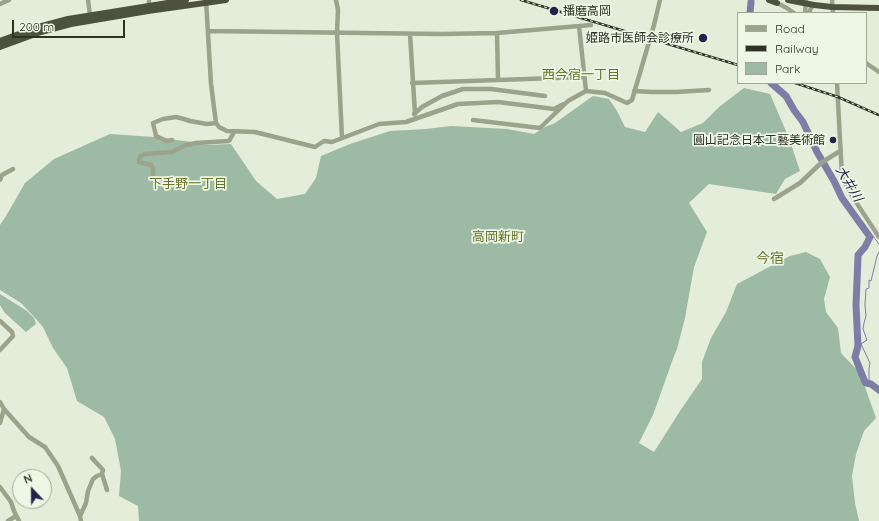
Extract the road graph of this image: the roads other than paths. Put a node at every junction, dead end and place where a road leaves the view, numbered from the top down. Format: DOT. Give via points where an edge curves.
graph roads {
  1 [pos="9,0"];
  2 [pos="88,0"];
  3 [pos="186,0"];
  4 [pos="226,0"];
  5 [pos="336,0"];
  6 [pos="660,0"];
  7 [pos="769,0"];
  8 [pos="788,0"];
  9 [pos="832,0"];
  10 [pos="206,2"];
  11 [pos="806,2"];
  12 [pos="149,3"];
  13 [pos="777,3"];
  14 [pos="0,4"];
  15 [pos="814,5"];
  16 [pos="879,8"];
  17 [pos="832,10"];
  18 [pos="792,12"];
  19 [pos="805,12"];
  20 [pos="809,12"];
  21 [pos="90,15"];
  22 [pos="591,25"];
  23 [pos="579,26"];
  24 [pos="208,31"];
  25 [pos="336,33"];
  26 [pos="497,33"];
  27 [pos="410,34"];
  28 [pos="0,40"];
  29 [pos="0,46"];
  30 [pos="867,64"];
  31 [pos="879,72"];
  32 [pos="584,77"];
  33 [pos="498,80"];
  34 [pos="412,83"];
  35 [pos="837,84"];
  36 [pos="709,90"];
  37 [pos="586,91"];
  38 [pos="634,91"];
  39 [pos="545,96"];
  40 [pos="564,104"];
  41 [pos="415,116"];
  42 [pos="473,120"];
  43 [pos="216,123"];
  44 [pos="233,132"];
  45 [pos="342,138"];
  46 [pos="172,140"];
  47 [pos="840,151"];
  48 [pos="12,169"];
  49 [pos="153,176"];
  50 [pos="0,180"];
  51 [pos="774,199"];
  52 [pos="879,237"];
  53 [pos="0,321"];
  54 [pos="0,350"];
  55 [pos="0,402"];
  56 [pos="4,409"];
  57 [pos="0,424"];
  58 [pos="92,458"];
  59 [pos="102,474"];
  60 [pos="0,487"];
  61 [pos="107,490"];
  62 [pos="16,516"];
  63 [pos="80,516"];
  64 [pos="8,521"];
  65 [pos="18,521"];
  66 [pos="81,521"];
  1 -- 14 [label="street"];
  2 -- 21 [label="street"];
  3 -- 12 [label="highway"];
  4 -- 10 [label="highway"];
  5 -- 25 [label="street"];
  6 -- 38 [label="street"];
  7 -- 13 [label="highway"];
  8 -- 11 [label="highway"];
  9 -- 17 [label="street"];
  10 -- 24 [label="street"];
  10 -- 29 [label="highway" via="71,24"];
  11 -- 15 [label="highway"];
  11 -- 19 [label="street"];
  12 -- 21 [label="highway"];
  13 -- 18 [label="street"];
  15 -- 17 [label="highway"];
  15 -- 20 [label="street"];
  16 -- 17 [label="highway"];
  21 -- 28 [label="highway" via="38,27"];
  22 -- 23 [label="street"];
  23 -- 26 [label="street"];
  23 -- 32 [label="street"];
  24 -- 25 [label="street"];
  24 -- 43 [label="street"];
  25 -- 27 [label="street"];
  25 -- 45 [label="street"];
  26 -- 27 [label="street"];
  26 -- 33 [label="street"];
  27 -- 34 [label="street"];
  30 -- 31 [label="street"];
  32 -- 33 [label="street"];
  32 -- 37 [label="street"];
  33 -- 34 [label="street"];
  34 -- 41 [label="street"];
  35 -- 47 [label="street"];
  36 -- 38 [label="street"];
  37 -- 38 [label="street" via="605,93 627,103 632,100"];
  37 -- 40 [label="street"];
  39 -- 41 [label="street" via="491,89 463,89 442,96 422,107"];
  40 -- 41 [label="street" via="554,109 498,102 458,104"];
  40 -- 42 [label="street" via="540,128"];
  41 -- 45 [label="street" via="406,122 379,124"];
  43 -- 44 [label="street" via="226,131"];
  43 -- 46 [label="street" via="190,122 176,117 153,123 156,136 167,141"];
  44 -- 45 [label="street" via="255,132 315,147 324,141 332,142"];
  44 -- 49 [label="street" via="229,141 196,143 172,152 141,156 139,162 151,165"];
  47 -- 51 [label="street" via="823,162 800,183"];
  47 -- 52 [label="street" via="842,177"];
  48 -- 50 [label="street" via="2,175"];
  53 -- 54 [label="street" via="13,336"];
  55 -- 56 [label="street"];
  56 -- 57 [label="street"];
  56 -- 63 [label="street" via="29,437 45,448 58,466"];
  58 -- 59 [label="street" via="103,470"];
  59 -- 61 [label="street"];
  59 -- 63 [label="street" via="93,479"];
  60 -- 62 [label="street" via="11,502"];
  62 -- 64 [label="street"];
  62 -- 65 [label="street"];
  63 -- 66 [label="street"];
}
